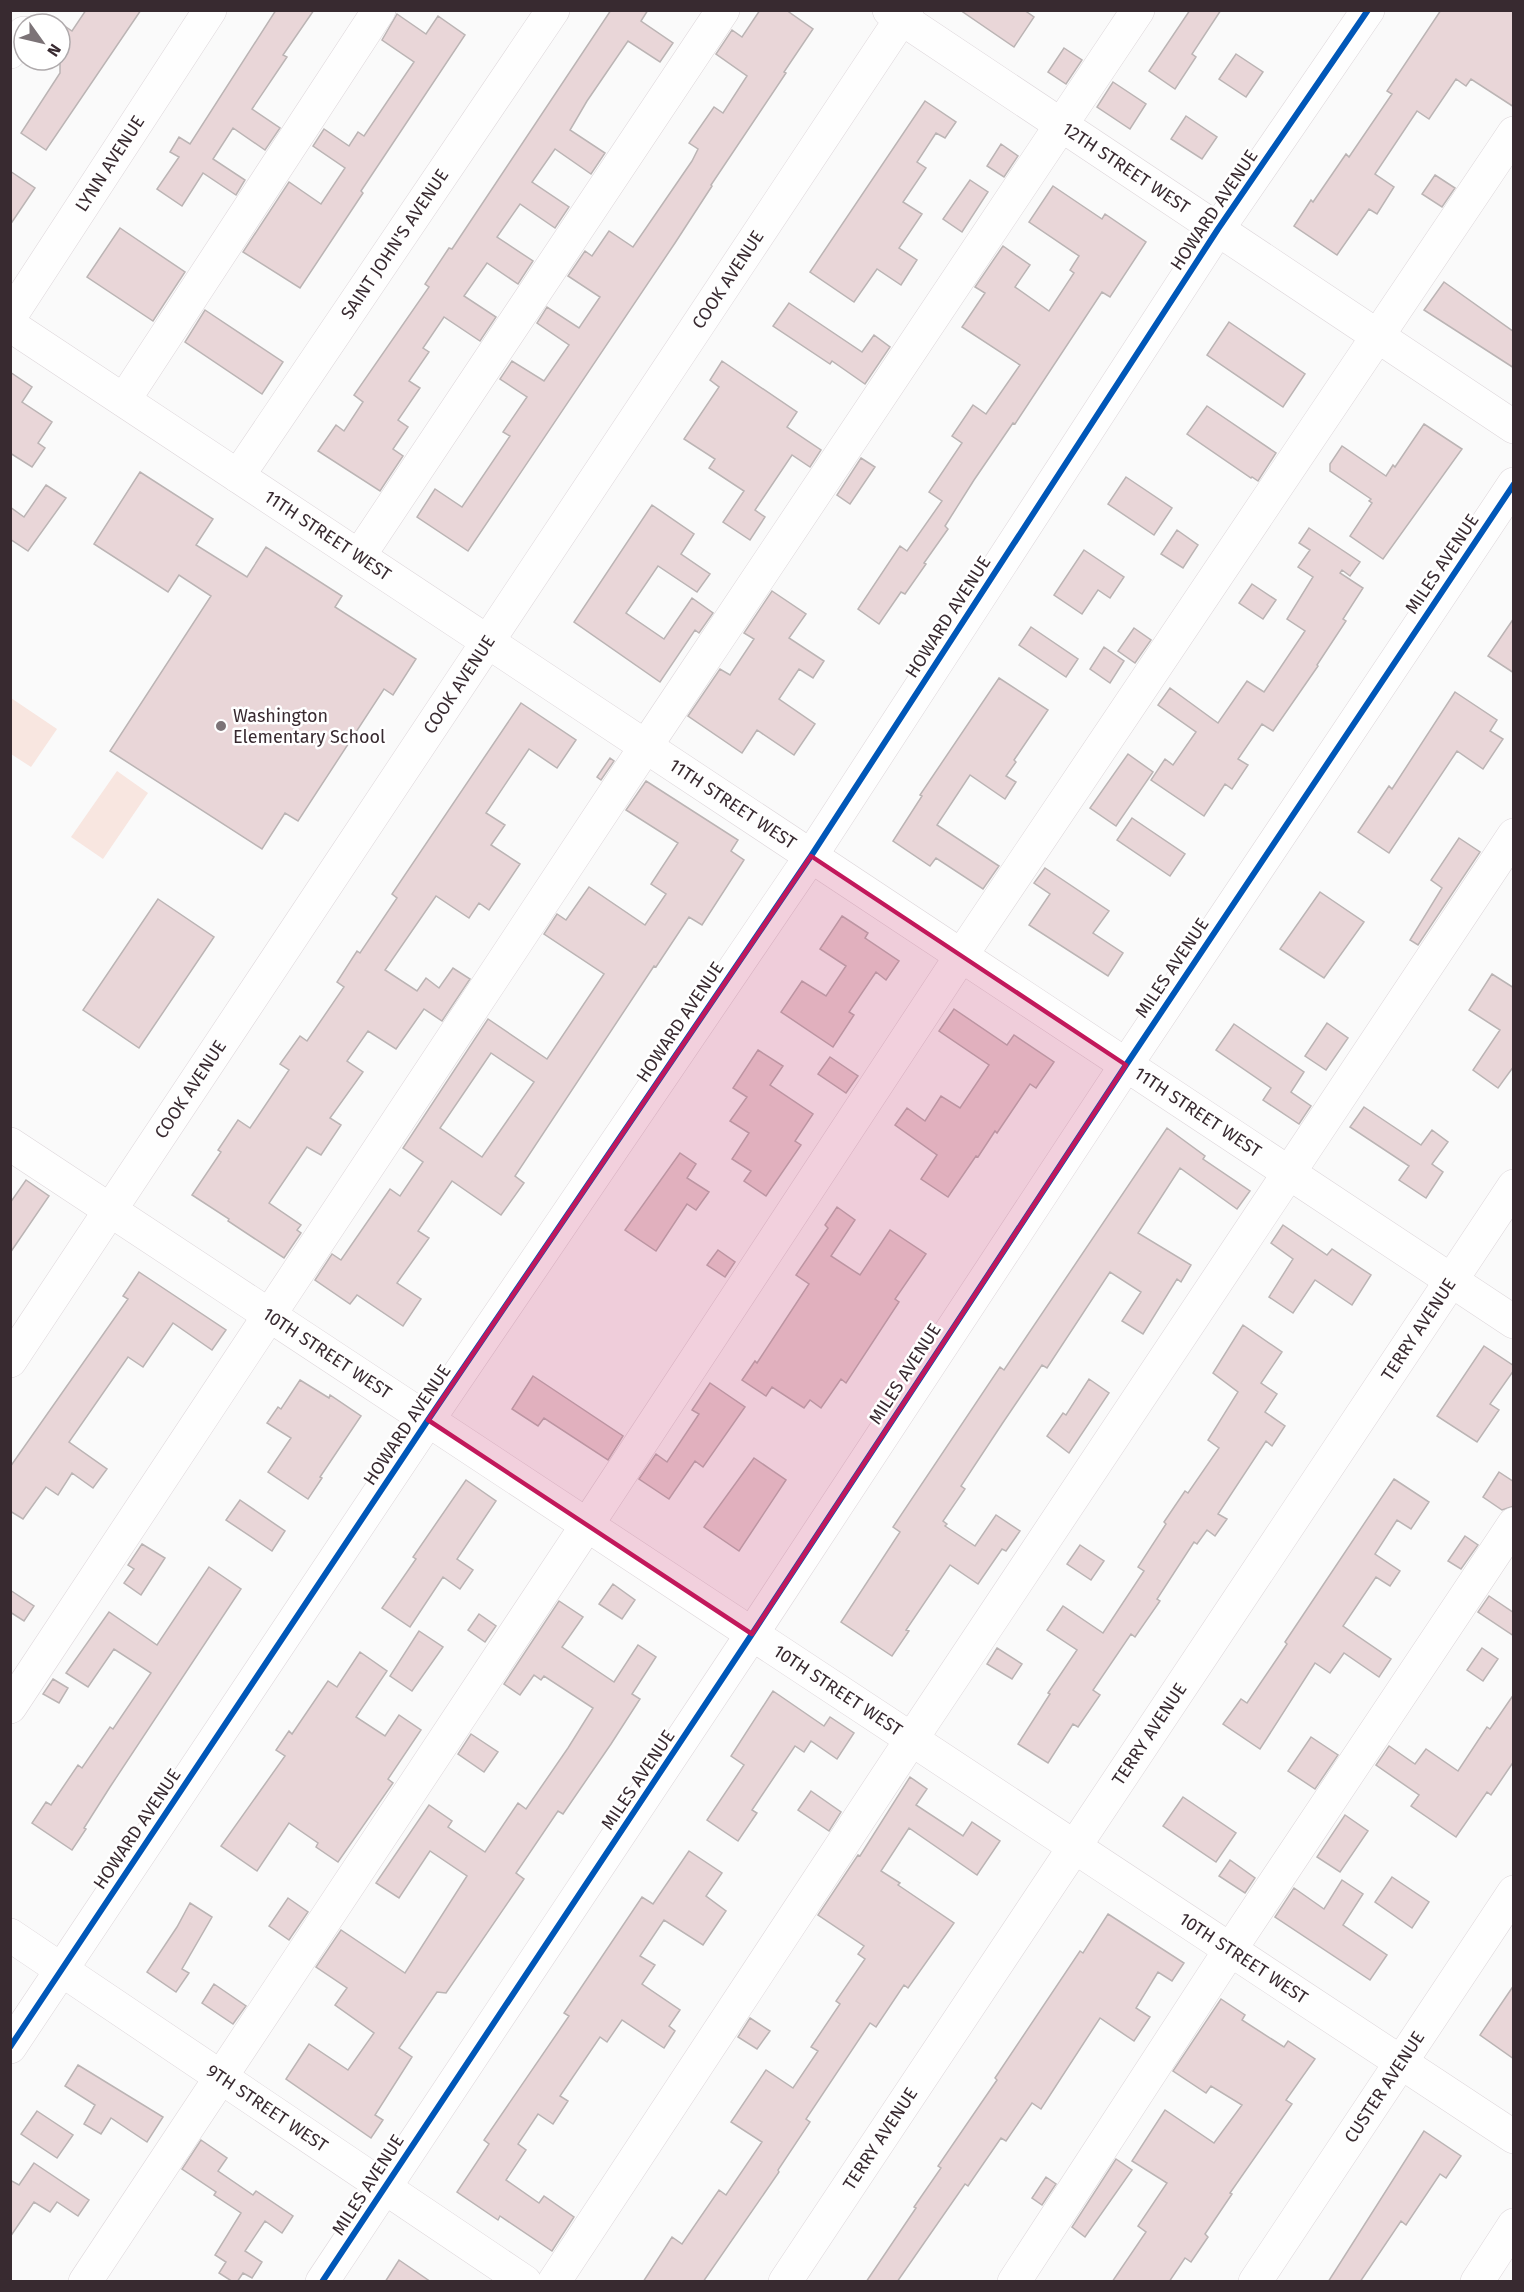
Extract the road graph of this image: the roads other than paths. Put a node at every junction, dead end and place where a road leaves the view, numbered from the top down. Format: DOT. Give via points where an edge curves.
graph roads {
  1 [pos="210,10"];
  2 [pos="379,10"];
  3 [pos="553,10"];
  4 [pos="723,10"];
  5 [pos="1138,10"];
  6 [pos="1368,10"];
  7 [pos="899,13"];
  8 [pos="1062,125"];
  9 [pos="1514,133"];
  10 [pos="1218,229"];
  11 [pos="10,317"];
  12 [pos="10,325"];
  13 [pos="1378,337"];
  14 [pos="124,400"];
  15 [pos="1514,427"];
  16 [pos="238,476"];
  17 [pos="1514,484"];
  18 [pos="359,556"];
  19 [pos="487,641"];
  20 [pos="646,746"];
  21 [pos="1514,835"];
  22 [pos="811,856"];
  23 [pos="961,956"];
  24 [pos="1126,1065"];
  25 [pos="10,1144"];
  26 [pos="1288,1173"];
  27 [pos="1514,1186"];
  28 [pos="111,1210"];
  29 [pos="1450,1280"];
  30 [pos="269,1315"];
  31 [pos="1514,1323"];
  32 [pos="10,1361"];
  33 [pos="428,1420"];
  34 [pos="1514,1524"];
  35 [pos="588,1525"];
  36 [pos="752,1634"];
  37 [pos="10,1707"];
  38 [pos="911,1740"];
  39 [pos="1074,1847"];
  40 [pos="1514,1892"];
  41 [pos="10,1935"];
  42 [pos="1230,1950"];
  43 [pos="62,1969"];
  44 [pos="10,2047"];
  45 [pos="1401,2063"];
  46 [pos="221,2077"];
  47 [pos="1514,2138"];
  48 [pos="385,2186"];
  49 [pos="1514,2225"];
  50 [pos="85,2282"];
  51 [pos="322,2282"];
  52 [pos="525,2282"];
  53 [pos="554,2282"];
  54 [pos="785,2282"];
  55 [pos="1014,2282"];
  56 [pos="1255,2282"];
  57 [pos="1476,2282"];
  1 -- 11 [label="street, LYNN AVENUE"];
  2 -- 14 [label="street"];
  3 -- 16 [label="street, SAINT JOHN'S AVENUE"];
  4 -- 18 [label="street"];
  5 -- 8 [label="street"];
  6 -- 10 [label="street, HOWARD AVENUE"];
  7 -- 8 [label="street, 12TH STREET WEST"];
  7 -- 19 [label="street, COOK AVENUE"];
  8 -- 10 [label="street, 12TH STREET WEST"];
  8 -- 20 [label="street"];
  9 -- 13 [label="street"];
  10 -- 13 [label="street, 12TH STREET WEST"];
  10 -- 22 [label="street, HOWARD AVENUE"];
  12 -- 14 [label="street, 11TH STREET WEST"];
  13 -- 15 [label="street, 12TH STREET WEST"];
  13 -- 23 [label="street"];
  14 -- 16 [label="street, 11TH STREET WEST"];
  16 -- 18 [label="street, 11TH STREET WEST"];
  17 -- 24 [label="street, MILES AVENUE"];
  18 -- 19 [label="street, 11TH STREET WEST"];
  19 -- 20 [label="street, 11TH STREET WEST"];
  19 -- 28 [label="street, COOK AVENUE"];
  20 -- 22 [label="street, 11TH STREET WEST"];
  20 -- 30 [label="street"];
  21 -- 26 [label="street"];
  22 -- 23 [label="street, 11TH STREET WEST"];
  22 -- 33 [label="street, HOWARD AVENUE"];
  23 -- 24 [label="street, 11TH STREET WEST"];
  23 -- 35 [label="street"];
  24 -- 26 [label="street, 11TH STREET WEST"];
  24 -- 36 [label="street, MILES AVENUE"];
  25 -- 28 [label="street, 10TH STREET WEST"];
  26 -- 29 [label="street, 11TH STREET WEST"];
  26 -- 38 [label="street"];
  27 -- 29 [label="street, TERRY AVENUE"];
  28 -- 30 [label="street, 10TH STREET WEST"];
  28 -- 32 [label="street, COOK AVENUE"];
  29 -- 31 [label="street, 11TH STREET WEST"];
  29 -- 39 [label="street, TERRY AVENUE"];
  30 -- 33 [label="street, 10TH STREET WEST"];
  30 -- 37 [label="street"];
  33 -- 35 [label="street, 10TH STREET WEST"];
  33 -- 43 [label="street, HOWARD AVENUE"];
  34 -- 42 [label="street"];
  35 -- 36 [label="street, 10TH STREET WEST"];
  35 -- 46 [label="street"];
  36 -- 38 [label="street, 10TH STREET WEST"];
  36 -- 48 [label="street, MILES AVENUE"];
  38 -- 39 [label="street, 10TH STREET WEST"];
  38 -- 53 [label="street"];
  39 -- 42 [label="street, 10TH STREET WEST"];
  39 -- 54 [label="street, TERRY AVENUE"];
  40 -- 45 [label="street, CUSTER AVENUE"];
  41 -- 43 [label="street, 9TH STREET WEST"];
  42 -- 45 [label="street, 10TH STREET WEST"];
  42 -- 55 [label="street"];
  43 -- 44 [label="street, HOWARD AVENUE"];
  43 -- 46 [label="street, 9TH STREET WEST"];
  45 -- 47 [label="street, 10TH STREET WEST"];
  45 -- 56 [label="street, CUSTER AVENUE"];
  46 -- 48 [label="street, 9TH STREET WEST"];
  46 -- 50 [label="street"];
  48 -- 51 [label="street, MILES AVENUE"];
  48 -- 52 [label="street, 9TH STREET WEST"];
  49 -- 57 [label="street"];
}
